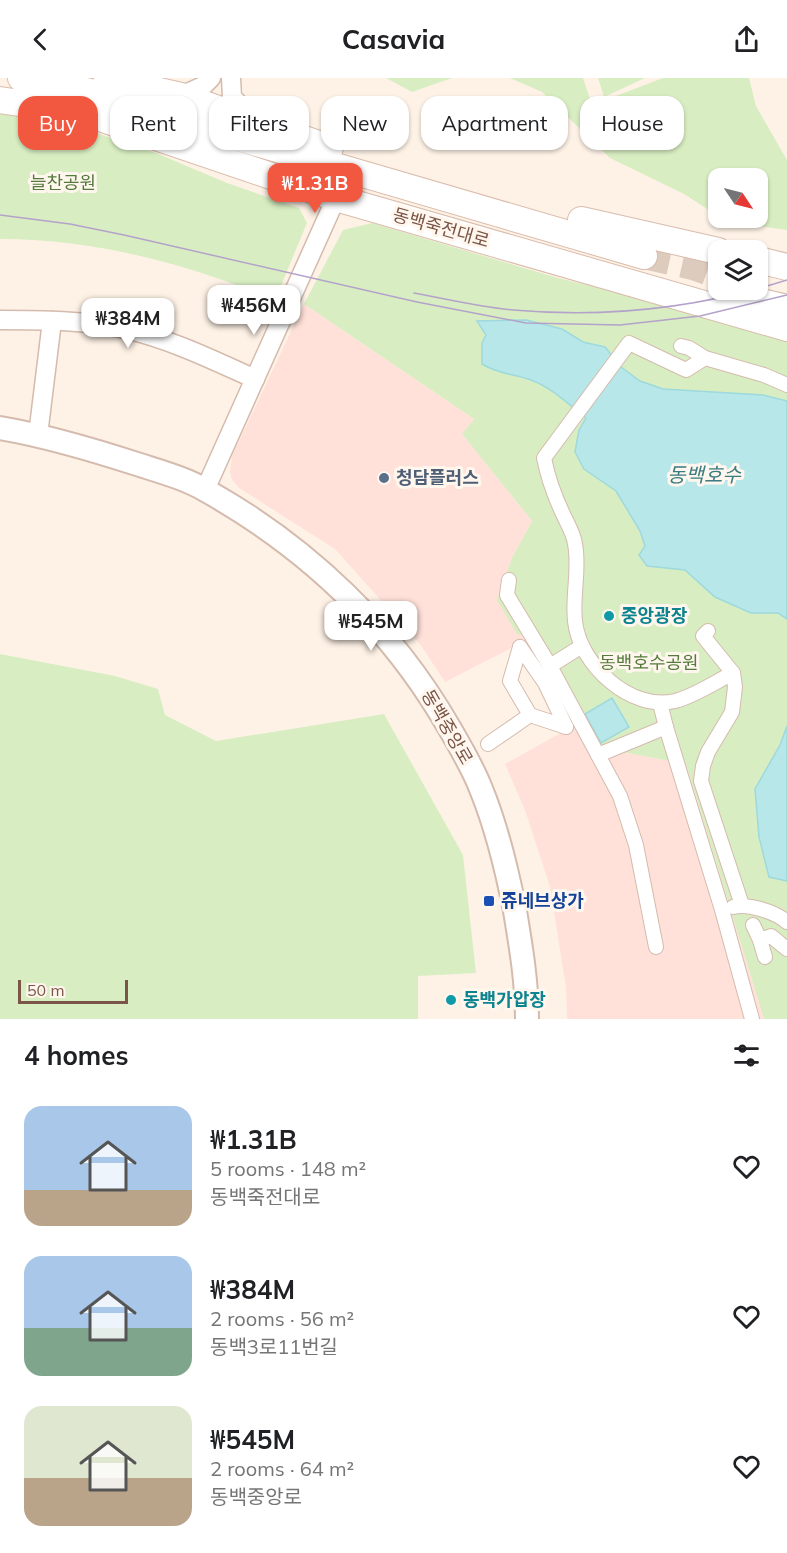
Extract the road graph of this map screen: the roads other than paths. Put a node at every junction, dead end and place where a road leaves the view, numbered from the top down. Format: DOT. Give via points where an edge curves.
graph roads {
  1 [pos="21,78"];
  2 [pos="73,78"];
  3 [pos="211,78"];
  4 [pos="231,78"];
  5 [pos="105,86"];
  6 [pos="181,96"];
  7 [pos="232,96"];
  8 [pos="0,100"];
  9 [pos="309,140"];
  10 [pos="336,198"];
  11 [pos="708,249"];
  12 [pos="787,254"];
  13 [pos="644,256"];
  14 [pos="768,257"];
  15 [pos="768,262"];
  16 [pos="787,267"];
  17 [pos="640,286"];
  18 [pos="787,308"];
  19 [pos="0,320"];
  20 [pos="52,321"];
  21 [pos="787,328"];
  22 [pos="681,346"];
  23 [pos="705,358"];
  24 [pos="255,379"];
  25 [pos="787,385"];
  26 [pos="0,428"];
  27 [pos="38,435"];
  28 [pos="206,489"];
  29 [pos="509,580"];
  30 [pos="708,630"];
  31 [pos="582,646"];
  32 [pos="550,666"];
  33 [pos="733,673"];
  34 [pos="660,703"];
  35 [pos="530,715"];
  36 [pos="666,727"];
  37 [pos="488,744"];
  38 [pos="598,755"];
  39 [pos="742,905"];
  40 [pos="722,910"];
  41 [pos="787,922"];
  42 [pos="753,925"];
  43 [pos="760,940"];
  44 [pos="656,947"];
  45 [pos="787,949"];
  46 [pos="765,957"];
  47 [pos="527,1019"];
  48 [pos="752,1019"];
  1 -- 5 [label="main road, 동백죽전대로"];
  2 -- 5 [label="main road"];
  3 -- 6 [label="street"];
  4 -- 7 [label="street"];
  5 -- 6 [label="main road"];
  5 -- 13 [label="main road, 동백죽전대로" via="227,134"];
  8 -- 10 [label="main road, 동백죽전대로" via="82,112"];
  9 -- 11 [label="main road" via="369,161 603,226"];
  10 -- 17 [label="main road, 동백죽전대로"];
  10 -- 24 [label="street"];
  12 -- 14 [label="main road"];
  15 -- 16 [label="main road"];
  17 -- 18 [label="main road" via="749,299"];
  17 -- 21 [label="main road"];
  19 -- 20 [label="street"];
  20 -- 24 [label="street" via="152,336"];
  20 -- 27 [label="street"];
  22 -- 23 [label="street"];
  23 -- 25 [label="street"];
  23 -- 31 [label="street" via="686,370 629,343 544,458 548,481 575,543 573,603"];
  24 -- 28 [label="street"];
  26 -- 27 [label="street, 동백중앙로"];
  27 -- 28 [label="street, 동백중앙로"];
  28 -- 47 [label="street, 동백중앙로" via="281,538 341,589 393,646 442,715 481,789 503,856 519,935"];
  29 -- 32 [label="street" via="507,595"];
  30 -- 33 [label="street" via="703,636"];
  31 -- 32 [label="street"];
  31 -- 34 [label="street" via="604,677 617,687"];
  32 -- 38 [label="street"];
  33 -- 34 [label="street" via="685,698"];
  33 -- 39 [label="street" via="732,712 708,752 701,781"];
  34 -- 36 [label="street"];
  35 -- 35 [label="street" via="566,727 545,683 520,646 510,681 516,700"];
  35 -- 37 [label="street"];
  36 -- 38 [label="street"];
  36 -- 40 [label="street"];
  38 -- 44 [label="street" via="620,796 636,845"];
  39 -- 40 [label="street"];
  39 -- 41 [label="street" via="780,916"];
  40 -- 48 [label="street"];
  42 -- 43 [label="street"];
  43 -- 45 [label="street" via="771,936"];
  43 -- 46 [label="street"];
}
